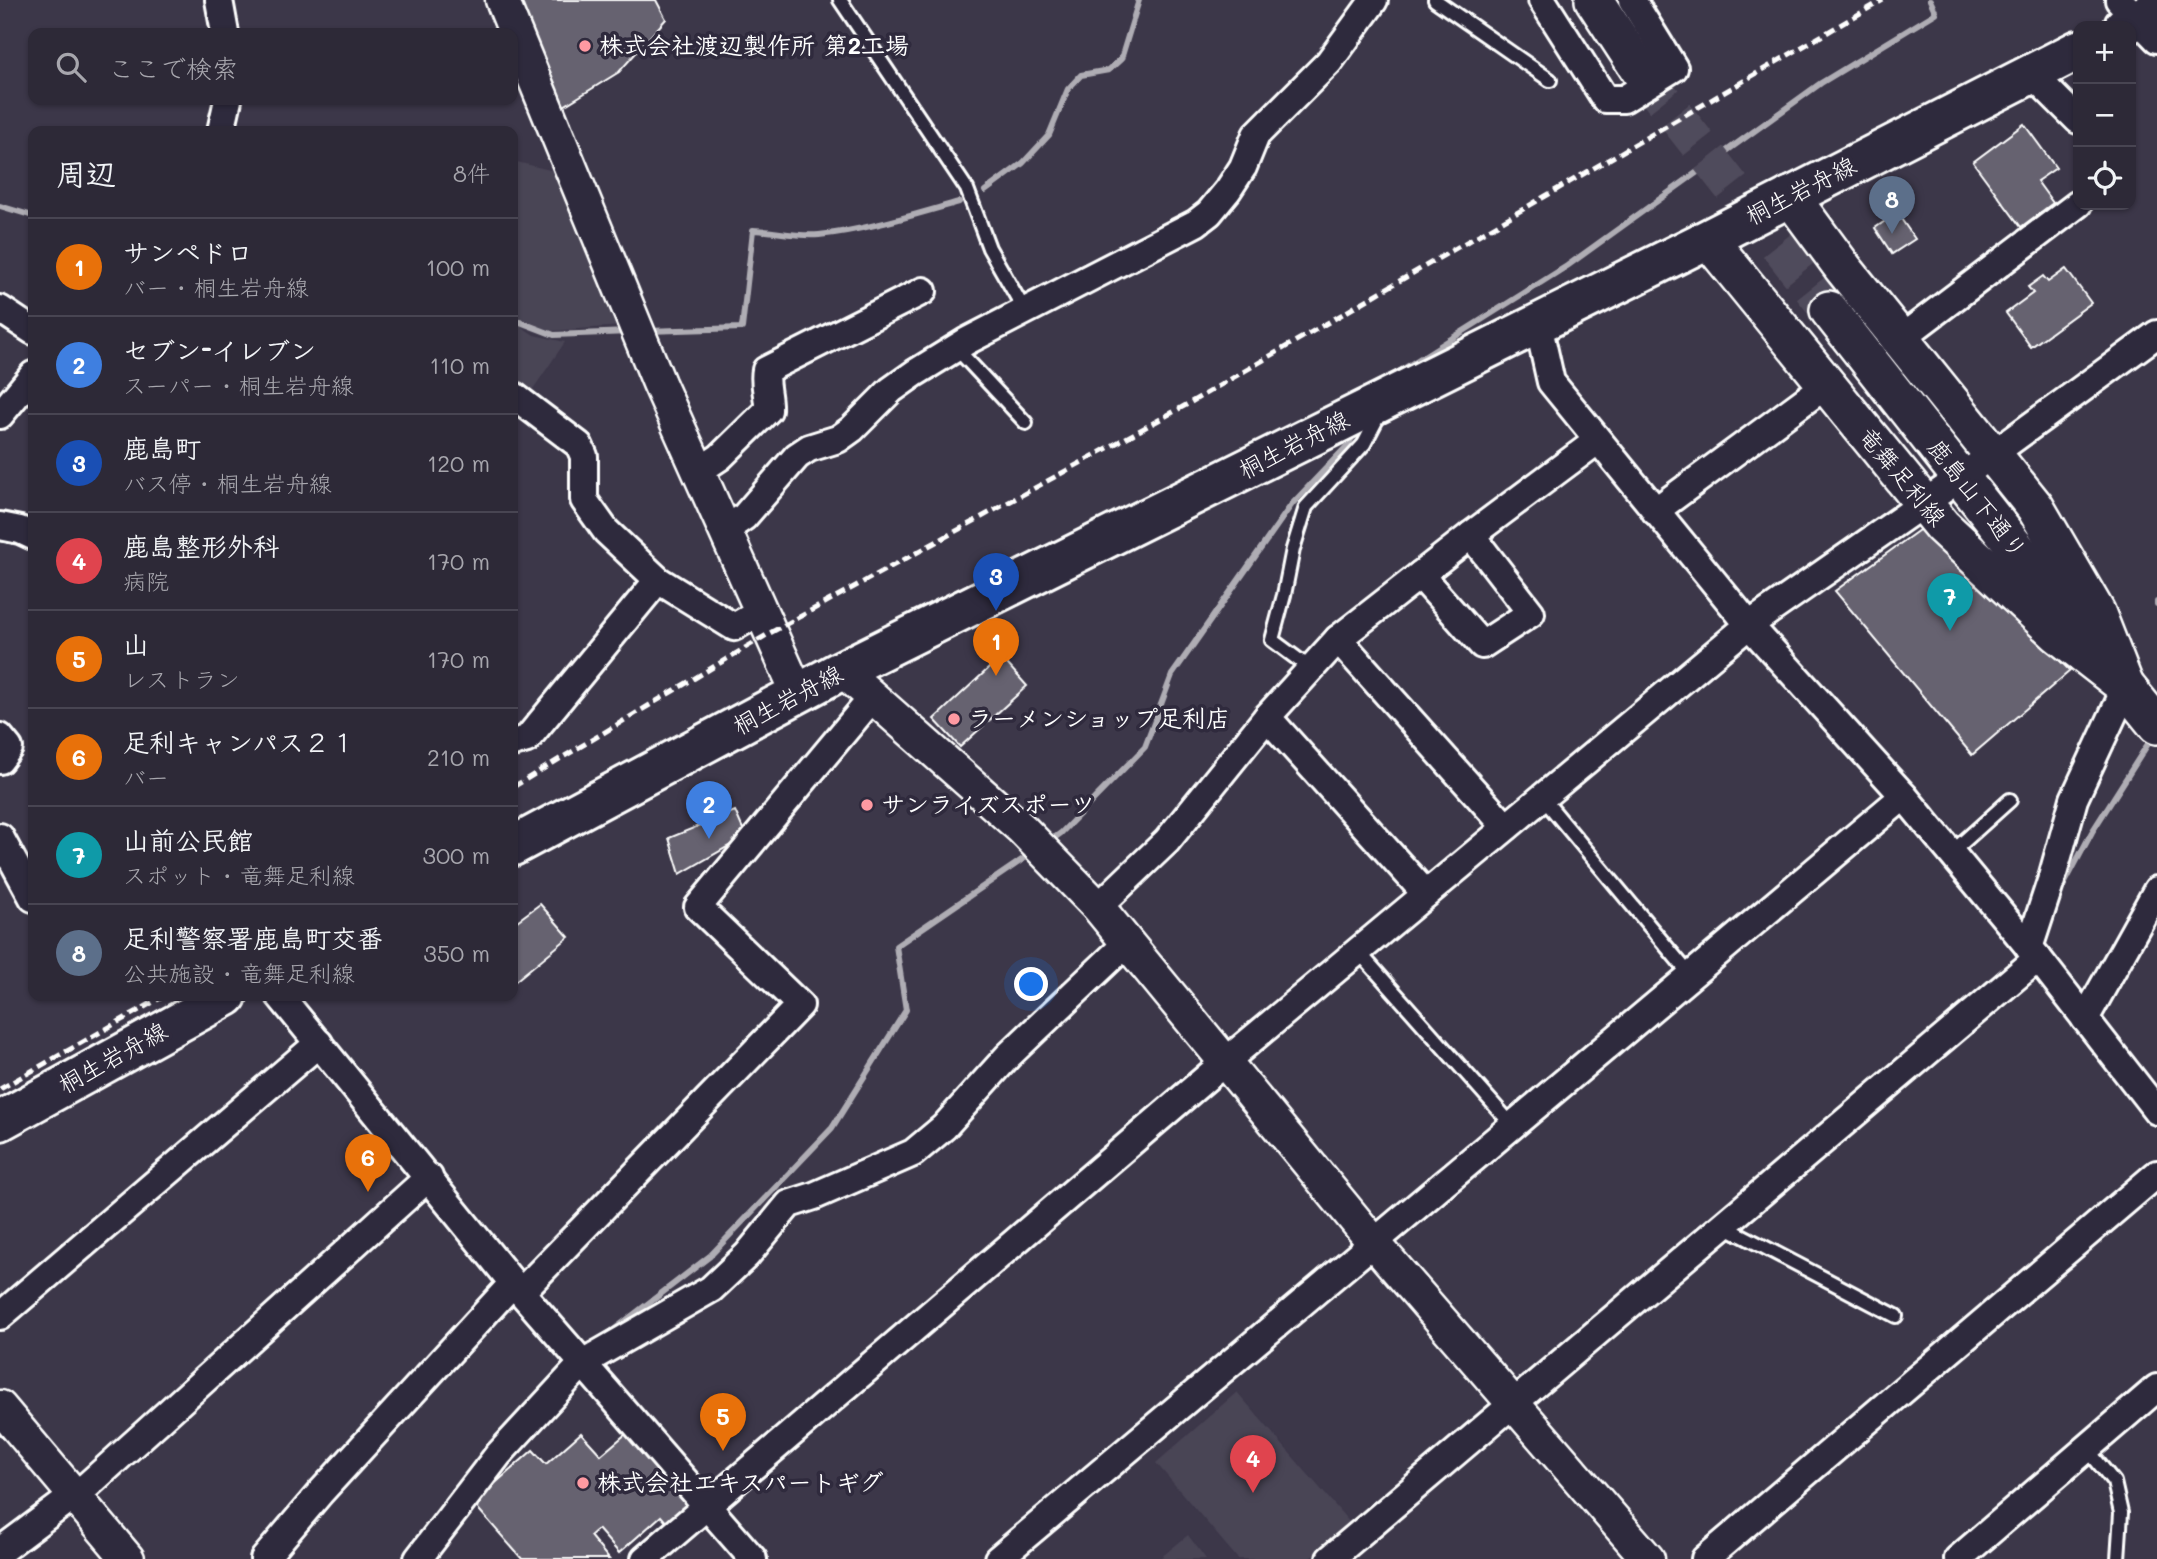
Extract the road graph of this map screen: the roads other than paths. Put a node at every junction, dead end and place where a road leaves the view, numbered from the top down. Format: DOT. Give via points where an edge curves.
graph roads {
  1 [pos="219,0"];
  2 [pos="502,0"];
  3 [pos="840,0"];
  4 [pos="1374,0"];
  5 [pos="1435,0"];
  6 [pos="1542,0"];
  7 [pos="1594,0"];
  8 [pos="1632,0"];
  9 [pos="224,28"];
  10 [pos="513,28"];
  11 [pos="518,39"];
  12 [pos="2073,53"];
  13 [pos="1641,72"];
  14 [pos="2032,74"];
  15 [pos="1550,80"];
  16 [pos="227,105"];
  17 [pos="2073,115"];
  18 [pos="222,126"];
  19 [pos="1790,196"];
  20 [pos="2073,208"];
  21 [pos="1708,239"];
  22 [pos="923,291"];
  23 [pos="0,309"];
  24 [pos="1829,310"];
  25 [pos="1025,311"];
  26 [pos="1538,324"];
  27 [pos="28,328"];
  28 [pos="2157,334"];
  29 [pos="1900,339"];
  30 [pos="956,348"];
  31 [pos="28,381"];
  32 [pos="1826,385"];
  33 [pos="518,399"];
  34 [pos="1386,400"];
  35 [pos="0,415"];
  36 [pos="1026,423"];
  37 [pos="1597,441"];
  38 [pos="1993,453"];
  39 [pos="699,471"];
  40 [pos="1961,478"];
  41 [pos="1922,503"];
  42 [pos="1655,511"];
  43 [pos="0,526"];
  44 [pos="725,530"];
  45 [pos="28,534"];
  46 [pos="1471,535"];
  47 [pos="1420,575"];
  48 [pos="658,580"];
  49 [pos="760,612"];
  50 [pos="1749,625"];
  51 [pos="1338,639"];
  52 [pos="1311,669"];
  53 [pos="842,670"];
  54 [pos="2126,687"];
  55 [pos="798,694"];
  56 [pos="873,697"];
  57 [pos="1266,717"];
  58 [pos="2157,725"];
  59 [pos="0,737"];
  60 [pos="518,742"];
  61 [pos="0,760"];
  62 [pos="1904,796"];
  63 [pos="1542,797"];
  64 [pos="2010,800"];
  65 [pos="1506,827"];
  66 [pos="0,837"];
  67 [pos="518,843"];
  68 [pos="1951,853"];
  69 [pos="28,889"];
  70 [pos="2157,890"];
  71 [pos="1426,894"];
  72 [pos="1098,907"];
  73 [pos="1128,942"];
  74 [pos="1358,951"];
  75 [pos="2034,953"];
  76 [pos="1691,975"];
  77 [pos="218,1001"];
  78 [pos="285,1001"];
  79 [pos="2085,1018"];
  80 [pos="319,1044"];
  81 [pos="1226,1061"];
  82 [pos="2157,1111"];
  83 [pos="0,1121"];
  84 [pos="1513,1126"];
  85 [pos="2157,1174"];
  86 [pos="429,1177"];
  87 [pos="1724,1226"];
  88 [pos="1374,1243"];
  89 [pos="517,1287"];
  90 [pos="0,1316"];
  91 [pos="1896,1316"];
  92 [pos="584,1363"];
  93 [pos="2157,1388"];
  94 [pos="1514,1404"];
  95 [pos="0,1407"];
  96 [pos="2087,1449"];
  97 [pos="74,1496"];
  98 [pos="708,1506"];
  99 [pos="0,1551"];
  100 [pos="128,1559"];
  101 [pos="264,1559"];
  102 [pos="418,1559"];
  103 [pos="645,1559"];
  104 [pos="753,1559"];
  105 [pos="998,1559"];
  106 [pos="1330,1559"];
  107 [pos="1648,1559"];
  108 [pos="1706,1559"];
  109 [pos="1958,1559"];
  110 [pos="2118,1559"];
  1 -- 9 [label="street"];
  2 -- 10 [label="street"];
  3 -- 25 [label="lane" via="967,189 989,248"];
  4 -- 25 [label="street" via="1329,62 1256,135 1243,167 1209,213"];
  5 -- 15 [label="lane"];
  6 -- 8 [label="street" via="1605,99 1625,99 1674,68"];
  7 -- 13 [label="main road"];
  11 -- 39 [label="street"];
  12 -- 14 [label="main road, 桐生岩舟線"];
  14 -- 17 [label="street"];
  14 -- 19 [label="main road, 桐生岩舟線"];
  16 -- 18 [label="street"];
  19 -- 21 [label="main road, 桐生岩舟線"];
  19 -- 29 [label="main road, 竜舞足利線"];
  20 -- 29 [label="street"];
  21 -- 26 [label="main road, 桐生岩舟線"];
  21 -- 32 [label="main road, 竜舞足利線"];
  22 -- 39 [label="street" via="766,370 768,410"];
  23 -- 27 [label="street"];
  24 -- 40 [label="main road, 鹿島山下通り"];
  25 -- 30 [label="street"];
  26 -- 34 [label="main road, 桐生岩舟線"];
  26 -- 37 [label="street" via="1550,382"];
  28 -- 38 [label="street"];
  29 -- 38 [label="main road, 竜舞足利線"];
  30 -- 36 [label="lane"];
  30 -- 44 [label="street" via="891,390 838,439 797,456 744,517"];
  31 -- 35 [label="street"];
  32 -- 41 [label="main road, 竜舞足利線"];
  32 -- 42 [label="street"];
  33 -- 48 [label="street" via="579,444 584,456 584,500 606,531"];
  34 -- 52 [label="lane" via="1364,444 1306,507 1293,550 1272,639"];
  34 -- 53 [label="main road, 桐生岩舟線"];
  37 -- 42 [label="street"];
  37 -- 46 [label="street"];
  38 -- 40 [label="street"];
  38 -- 54 [label="main road, 竜舞足利線" via="2035,507 2096,612"];
  39 -- 44 [label="street"];
  40 -- 41 [label="street"];
  40 -- 54 [label="main road, 鹿島山下通り"];
  41 -- 50 [label="street"];
  41 -- 54 [label="main road, 竜舞足利線" via="2057,634"];
  42 -- 50 [label="street"];
  43 -- 45 [label="street"];
  44 -- 49 [label="street"];
  46 -- 47 [label="street"];
  46 -- 47 [label="street" via="1531,613 1482,645"];
  47 -- 51 [label="street"];
  48 -- 49 [label="street" via="734,627"];
  48 -- 60 [label="street" via="527,739"];
  49 -- 55 [label="street"];
  50 -- 62 [label="street"];
  50 -- 63 [label="street"];
  51 -- 52 [label="street"];
  51 -- 65 [label="street"];
  52 -- 57 [label="street"];
  53 -- 55 [label="main road, 桐生岩舟線"];
  53 -- 56 [label="street"];
  54 -- 58 [label="main road, 竜舞足利線"];
  54 -- 75 [label="street" via="2074,799"];
  55 -- 67 [label="main road, 桐生岩舟線"];
  56 -- 72 [label="street" via="1022,829"];
  56 -- 89 [label="street" via="698,907 800,1005"];
  57 -- 71 [label="street"];
  57 -- 72 [label="street" via="1167,841"];
  59 -- 61 [label="street" via="9,748"];
  62 -- 68 [label="street"];
  62 -- 76 [label="street"];
  63 -- 65 [label="street"];
  63 -- 76 [label="lane"];
  64 -- 68 [label="lane"];
  65 -- 71 [label="street"];
  66 -- 69 [label="street"];
  68 -- 75 [label="street"];
  70 -- 79 [label="street"];
  71 -- 74 [label="street"];
  72 -- 73 [label="street"];
  73 -- 81 [label="street"];
  73 -- 92 [label="street" via="913,1153 789,1204 747,1255 711,1289"];
  74 -- 81 [label="street"];
  74 -- 84 [label="lane"];
  75 -- 79 [label="street"];
  75 -- 87 [label="street"];
  76 -- 84 [label="street"];
  77 -- 83 [label="main road, 桐生岩舟線"];
  78 -- 80 [label="street"];
  79 -- 82 [label="street"];
  80 -- 86 [label="street"];
  80 -- 90 [label="street"];
  81 -- 88 [label="street"];
  81 -- 98 [label="street"];
  84 -- 88 [label="street"];
  85 -- 108 [label="street"];
  86 -- 89 [label="street"];
  86 -- 97 [label="street"];
  87 -- 91 [label="lane"];
  87 -- 94 [label="street"];
  88 -- 94 [label="street"];
  88 -- 105 [label="street"];
  89 -- 92 [label="street"];
  89 -- 101 [label="street" via="320,1493"];
  92 -- 98 [label="street"];
  92 -- 102 [label="street" via="498,1455"];
  93 -- 96 [label="street"];
  94 -- 106 [label="street"];
  94 -- 107 [label="street"];
  95 -- 97 [label="street"];
  96 -- 109 [label="street"];
  96 -- 110 [label="lane" via="2114,1482 2121,1513"];
  97 -- 99 [label="street"];
  97 -- 100 [label="street"];
  98 -- 103 [label="street"];
  98 -- 104 [label="street"];
}
